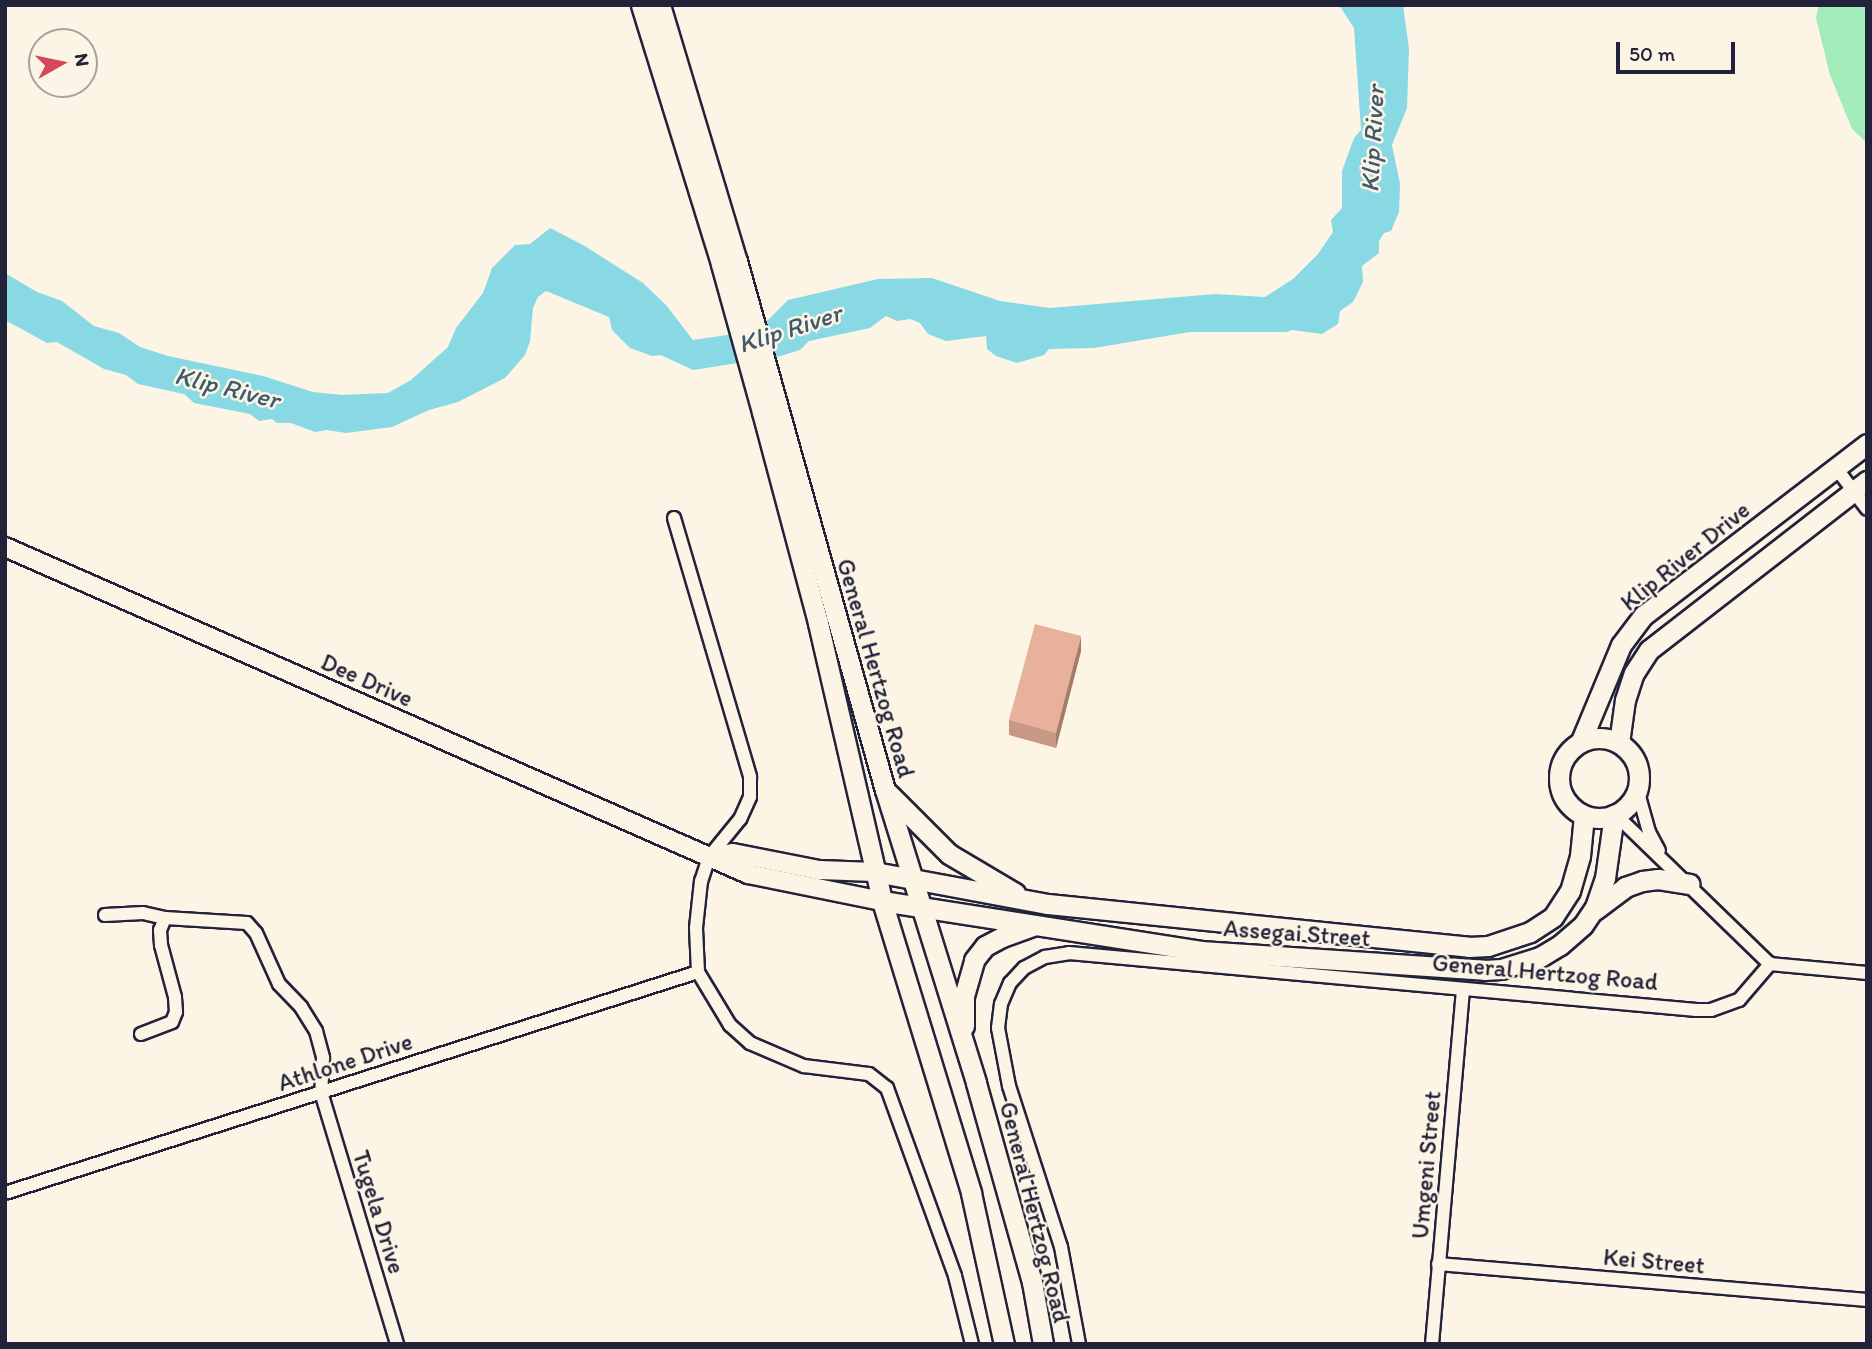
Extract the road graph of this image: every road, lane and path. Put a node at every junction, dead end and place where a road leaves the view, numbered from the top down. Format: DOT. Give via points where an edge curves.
graph roads {
  1 [pos="641,5"];
  2 [pos="660,5"];
  3 [pos="729,262"];
  4 [pos="770,409"];
  5 [pos="1867,444"];
  6 [pos="1836,468"];
  7 [pos="1860,486"];
  8 [pos="1867,509"];
  9 [pos="674,518"];
  10 [pos="5,547"];
  11 [pos="1581,741"];
  12 [pos="1619,743"];
  13 [pos="1637,789"];
  14 [pos="885,790"];
  15 [pos="1614,815"];
  16 [pos="1584,816"];
  17 [pos="709,857"];
  18 [pos="1666,864"];
  19 [pos="875,872"];
  20 [pos="911,876"];
  21 [pos="1690,884"];
  22 [pos="882,901"];
  23 [pos="1029,901"];
  24 [pos="920,907"];
  25 [pos="105,915"];
  26 [pos="1590,915"];
  27 [pos="165,918"];
  28 [pos="1041,925"];
  29 [pos="1770,964"];
  30 [pos="698,972"];
  31 [pos="1867,973"];
  32 [pos="1462,990"];
  33 [pos="141,1034"];
  34 [pos="969,1060"];
  35 [pos="321,1092"];
  36 [pos="5,1193"];
  37 [pos="1438,1264"];
  38 [pos="1867,1300"];
  39 [pos="397,1344"];
  40 [pos="972,1344"];
  41 [pos="1004,1344"];
  42 [pos="1043,1344"];
  43 [pos="1079,1344"];
  44 [pos="1432,1344"];
  1 -- 3 [label="main road, General Hertzog Road"];
  2 -- 3 [label="main road, General Hertzog Road"];
  3 -- 4 [label="main road, General Hertzog Road"];
  4 -- 14 [label="main road, General Hertzog Road"];
  4 -- 19 [label="main road, General Hertzog Road"];
  5 -- 6 [label="main road, Klip River Drive"];
  6 -- 7 [label="street"];
  6 -- 11 [label="main road, Klip River Drive" via="1644,615 1621,645"];
  7 -- 8 [label="street"];
  7 -- 12 [label="main road, Klip River Drive" via="1649,650 1628,691"];
  9 -- 17 [label="street" via="750,777 750,797 740,819"];
  10 -- 17 [label="street, Dee Drive"];
  11 -- 12 [label="main road" via="1594,737"];
  11 -- 16 [label="main road, Klip River Drive" via="1562,760 1559,786 1564,799"];
  12 -- 13 [label="main road" via="1636,763"];
  13 -- 15 [label="main road" via="1632,802"];
  13 -- 18 [label="street" via="1649,832"];
  14 -- 20 [label="main road, General Hertzog Road"];
  14 -- 23 [label="main road" via="949,854"];
  15 -- 16 [label="main road"];
  15 -- 18 [label="street"];
  15 -- 26 [label="main road, Assegai Street" via="1605,878"];
  16 -- 23 [label="main road, Assegai Street" via="1570,891 1553,917 1530,932 1488,946"];
  17 -- 19 [label="street, Dee Drive" via="733,853 819,870"];
  17 -- 22 [label="street, Dee Drive" via="748,874"];
  17 -- 30 [label="street" via="701,881 696,928"];
  18 -- 21 [label="street"];
  19 -- 20 [label="main road, Assegai Street"];
  19 -- 22 [label="main road, General Hertzog Road"];
  20 -- 23 [label="main road, Assegai Street"];
  20 -- 24 [label="main road, General Hertzog Road"];
  21 -- 26 [label="main road" via="1642,881 1607,899"];
  21 -- 29 [label="street"];
  22 -- 24 [label="main road, Assegai Street"];
  22 -- 41 [label="main road, General Hertzog Road" via="971,1193"];
  24 -- 28 [label="main road, Assegai Street"];
  24 -- 34 [label="main road, General Hertzog Road"];
  25 -- 27 [label="street, Tugela Drive" via="143,913"];
  26 -- 28 [label="main road, Assegai Street" via="1560,945 1540,957 1484,970 1201,950"];
  27 -- 33 [label="street" via="161,945 176,1012 172,1022"];
  27 -- 35 [label="street, Tugela Drive" via="247,923 256,933 279,984 316,1031 323,1058"];
  28 -- 34 [label="main road" via="1002,937 985,946 974,960 964,996"];
  29 -- 31 [label="street"];
  29 -- 32 [label="street, General Hertzog Road" via="1739,1000 1711,1010"];
  30 -- 35 [label="street, Athlone Drive"];
  30 -- 40 [label="street" via="730,1025 750,1043 804,1066 869,1074 887,1088 955,1276"];
  32 -- 37 [label="street, Umgeni Street"];
  32 -- 43 [label="street, General Hertzog Road" via="1069,953 1045,957 1024,968 1010,983 998,1028 1009,1086 1060,1247"];
  34 -- 42 [label="main road, General Hertzog Road" via="1032,1282"];
  35 -- 36 [label="street, Athlone Drive"];
  35 -- 39 [label="street, Tugela Drive"];
  37 -- 38 [label="street, Kei Street"];
  37 -- 44 [label="street, Umgeni Street"];
}
